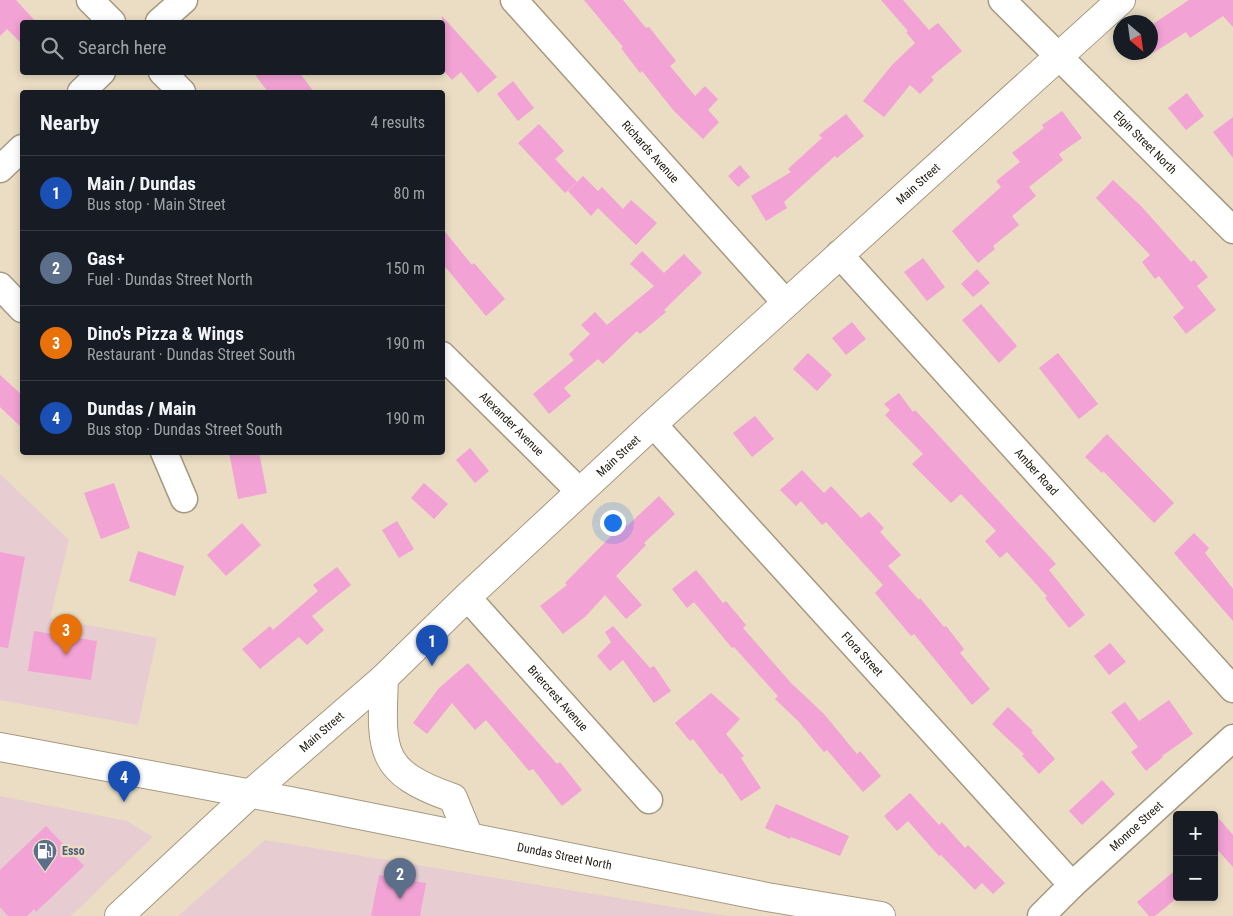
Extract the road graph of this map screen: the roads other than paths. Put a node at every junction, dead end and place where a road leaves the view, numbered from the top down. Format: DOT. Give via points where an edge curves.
graph roads {
  1 [pos="90,0"];
  2 [pos="184,0"];
  3 [pos="514,0"];
  4 [pos="1002,0"];
  5 [pos="1120,0"];
  6 [pos="110,20"];
  7 [pos="161,20"];
  8 [pos="1058,56"];
  9 [pos="99,75"];
  10 [pos="165,75"];
  11 [pos="83,90"];
  12 [pos="180,90"];
  13 [pos="20,150"];
  14 [pos="0,169"];
  15 [pos="1233,230"];
  16 [pos="840,254"];
  17 [pos="0,286"];
  18 [pos="786,303"];
  19 [pos="20,307"];
  20 [pos="445,357"];
  21 [pos="653,424"];
  22 [pos="165,455"];
  23 [pos="580,492"];
  24 [pos="184,499"];
  25 [pos="467,596"];
  26 [pos="384,678"];
  27 [pos="1233,689"];
  28 [pos="1233,738"];
  29 [pos="0,748"];
  30 [pos="250,794"];
  31 [pos="649,800"];
  32 [pos="469,837"];
  33 [pos="1072,884"];
  34 [pos="119,916"];
  35 [pos="881,916"];
  36 [pos="1041,916"];
  1 -- 6 [label="street"];
  2 -- 7 [label="street"];
  3 -- 18 [label="street, Richards Avenue"];
  4 -- 8 [label="street, Elgin Street North"];
  5 -- 8 [label="main road, Main Street"];
  8 -- 15 [label="street, Elgin Street North"];
  8 -- 16 [label="main road, Main Street"];
  9 -- 11 [label="street"];
  10 -- 12 [label="street"];
  13 -- 14 [label="street"];
  16 -- 18 [label="main road, Main Street"];
  16 -- 27 [label="street, Amber Road"];
  17 -- 19 [label="street"];
  18 -- 21 [label="main road, Main Street"];
  20 -- 23 [label="street, Alexander Avenue"];
  21 -- 23 [label="main road, Main Street"];
  21 -- 33 [label="street, Flora Street"];
  22 -- 24 [label="street"];
  23 -- 25 [label="main road, Main Street"];
  25 -- 26 [label="main road, Main Street"];
  25 -- 31 [label="street, Briercrest Avenue"];
  26 -- 30 [label="main road, Main Street"];
  26 -- 32 [label="main road" via="382,737 391,761 425,788 454,798"];
  28 -- 33 [label="street, Monroe Street"];
  29 -- 30 [label="main road, Dundas Street North"];
  30 -- 32 [label="main road, Dundas Street North"];
  30 -- 34 [label="main road, Main Street"];
  32 -- 35 [label="main road, Dundas Street North" via="758,896"];
  33 -- 36 [label="street, Monroe Street"];
}
